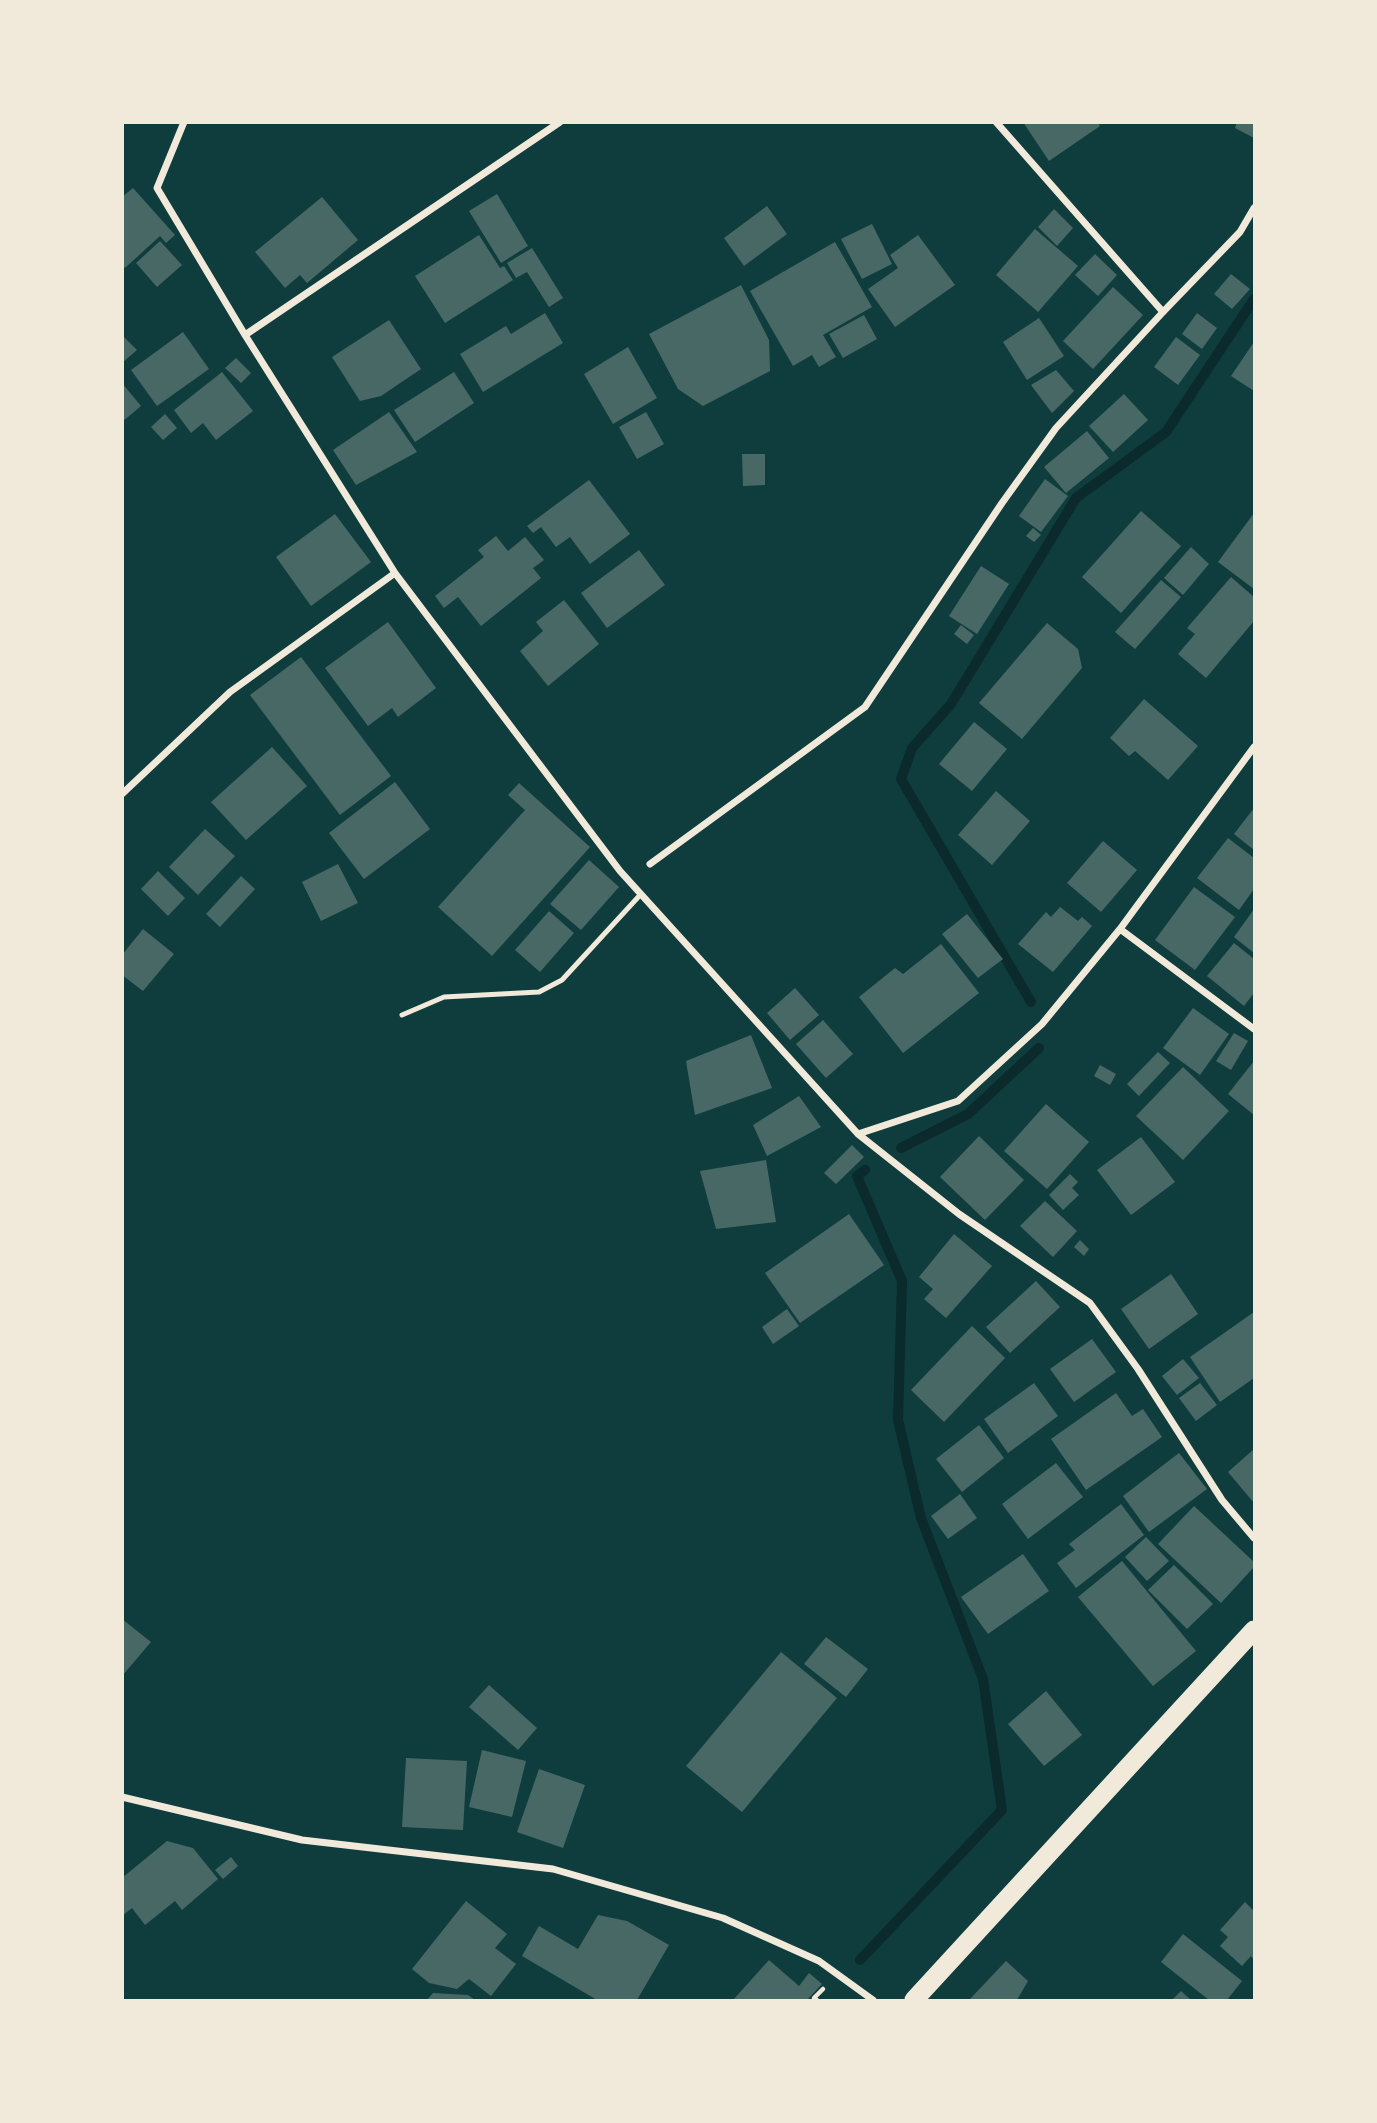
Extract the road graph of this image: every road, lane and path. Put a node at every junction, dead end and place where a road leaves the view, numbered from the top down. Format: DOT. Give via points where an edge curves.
graph roads {
  1 [pos="184,122"];
  2 [pos="560,122"];
  3 [pos="996,122"];
  4 [pos="1255,208"];
  5 [pos="1163,312"];
  6 [pos="245,335"];
  7 [pos="395,573"];
  8 [pos="1255,747"];
  9 [pos="122,794"];
  10 [pos="650,864"];
  11 [pos="641,894"];
  12 [pos="1120,929"];
  13 [pos="402,1016"];
  14 [pos="1255,1030"];
  15 [pos="858,1134"];
  16 [pos="1255,1538"];
  17 [pos="1255,1630"];
  18 [pos="122,1797"];
  19 [pos="873,2000"];
  20 [pos="914,2000"];
  1 -- 6 [label="street" via="157,188"];
  2 -- 6 [label="street"];
  3 -- 5 [label="street"];
  4 -- 5 [label="street" via="1240,232"];
  5 -- 10 [label="street" via="1056,428 866,707"];
  6 -- 7 [label="street"];
  7 -- 9 [label="street" via="230,692"];
  7 -- 11 [label="street"];
  8 -- 12 [label="street"];
  11 -- 13 [label="lane" via="562,980 539,992 444,997"];
  11 -- 15 [label="street"];
  12 -- 14 [label="street"];
  12 -- 15 [label="street" via="1042,1024 958,1101"];
  15 -- 16 [label="street" via="959,1214 1090,1303 1222,1500"];
  17 -- 20 [label="highway"];
  18 -- 19 [label="street" via="302,1840 553,1869 723,1918 819,1961"];
}
